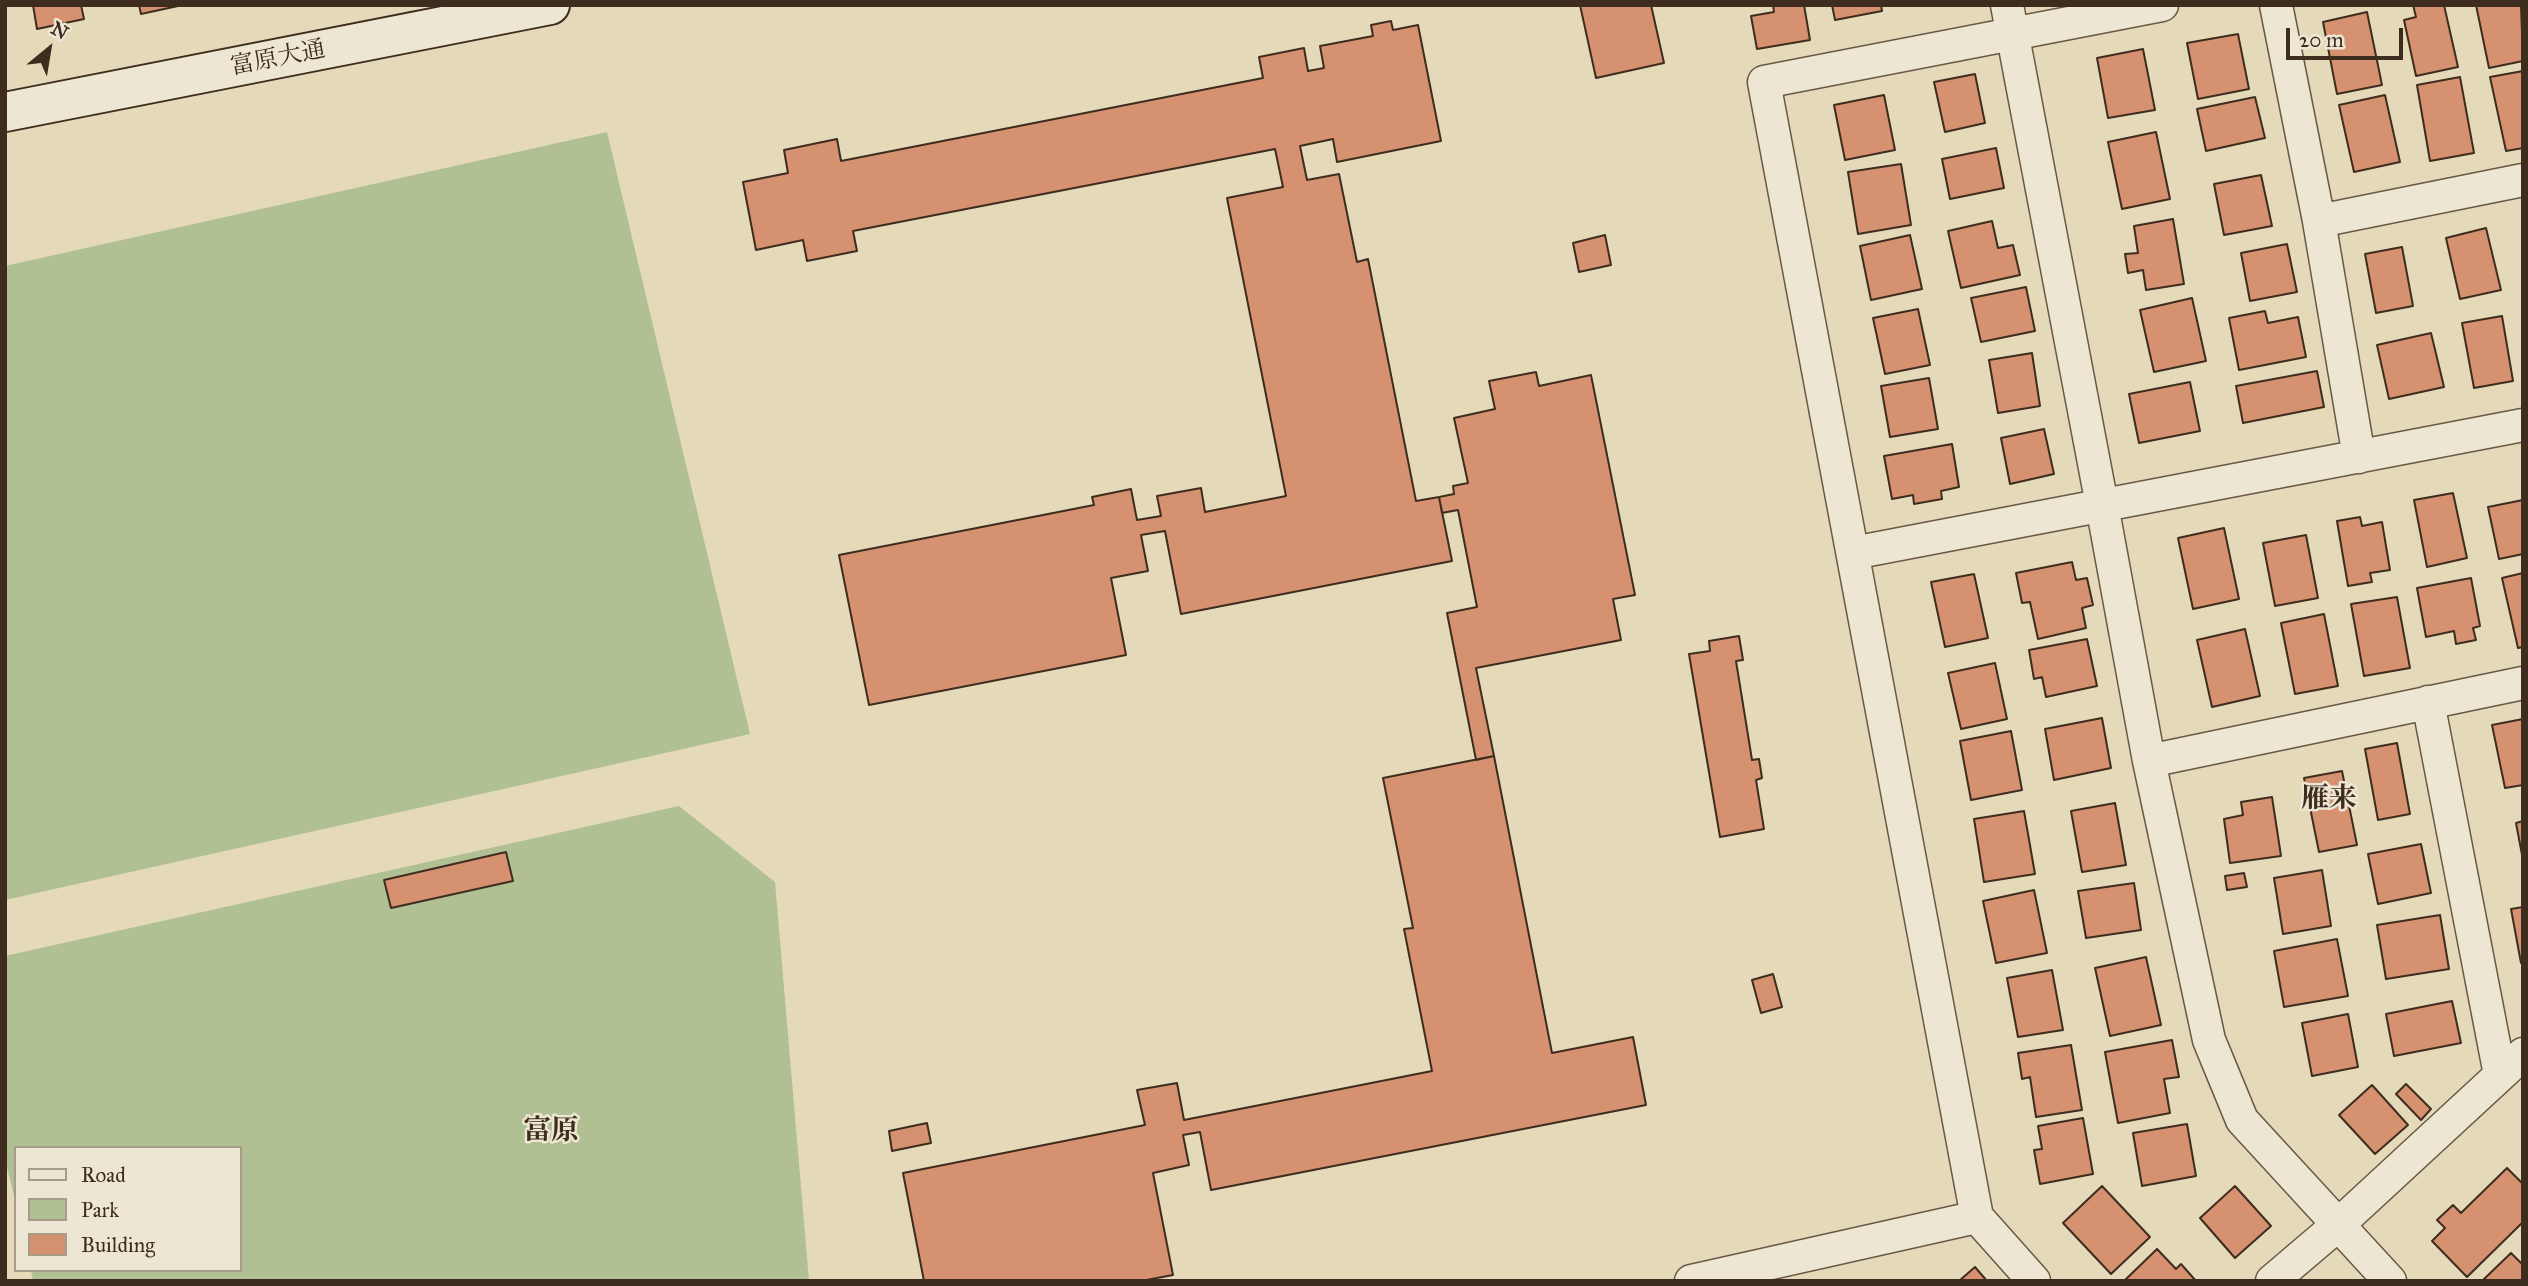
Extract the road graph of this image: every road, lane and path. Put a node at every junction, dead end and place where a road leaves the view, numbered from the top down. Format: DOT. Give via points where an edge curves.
graph roads {
  1 [pos="2162,5"];
  2 [pos="2276,5"];
  3 [pos="535,7"];
  4 [pos="2010,20"];
  5 [pos="5,112"];
  6 [pos="2523,180"];
  7 [pos="2319,221"];
  8 [pos="2523,425"];
  9 [pos="2359,457"];
  10 [pos="2102,505"];
  11 [pos="1853,553"];
  12 [pos="2523,683"];
  13 [pos="2428,702"];
  14 [pos="2149,761"];
  15 [pos="2511,1065"];
  16 [pos="1977,1217"];
  17 [pos="2339,1224"];
  18 [pos="1755,1274"];
  19 [pos="1691,1281"];
  20 [pos="2034,1281"];
  21 [pos="2272,1281"];
  22 [pos="2390,1281"];
  1 -- 4 [label="street"];
  2 -- 7 [label="street"];
  3 -- 5 [label="street, 富原大通"];
  4 -- 10 [label="street"];
  4 -- 11 [label="street" via="1764,82"];
  6 -- 7 [label="street"];
  7 -- 9 [label="street"];
  8 -- 9 [label="street"];
  9 -- 10 [label="street"];
  10 -- 11 [label="street"];
  10 -- 14 [label="street"];
  11 -- 16 [label="street"];
  12 -- 13 [label="street"];
  13 -- 14 [label="street"];
  13 -- 15 [label="street"];
  14 -- 17 [label="street" via="2209,1040 2242,1119"];
  15 -- 17 [label="street"];
  16 -- 18 [label="street"];
  16 -- 20 [label="street"];
  17 -- 21 [label="street"];
  17 -- 22 [label="street"];
  18 -- 19 [label="street"];
}
